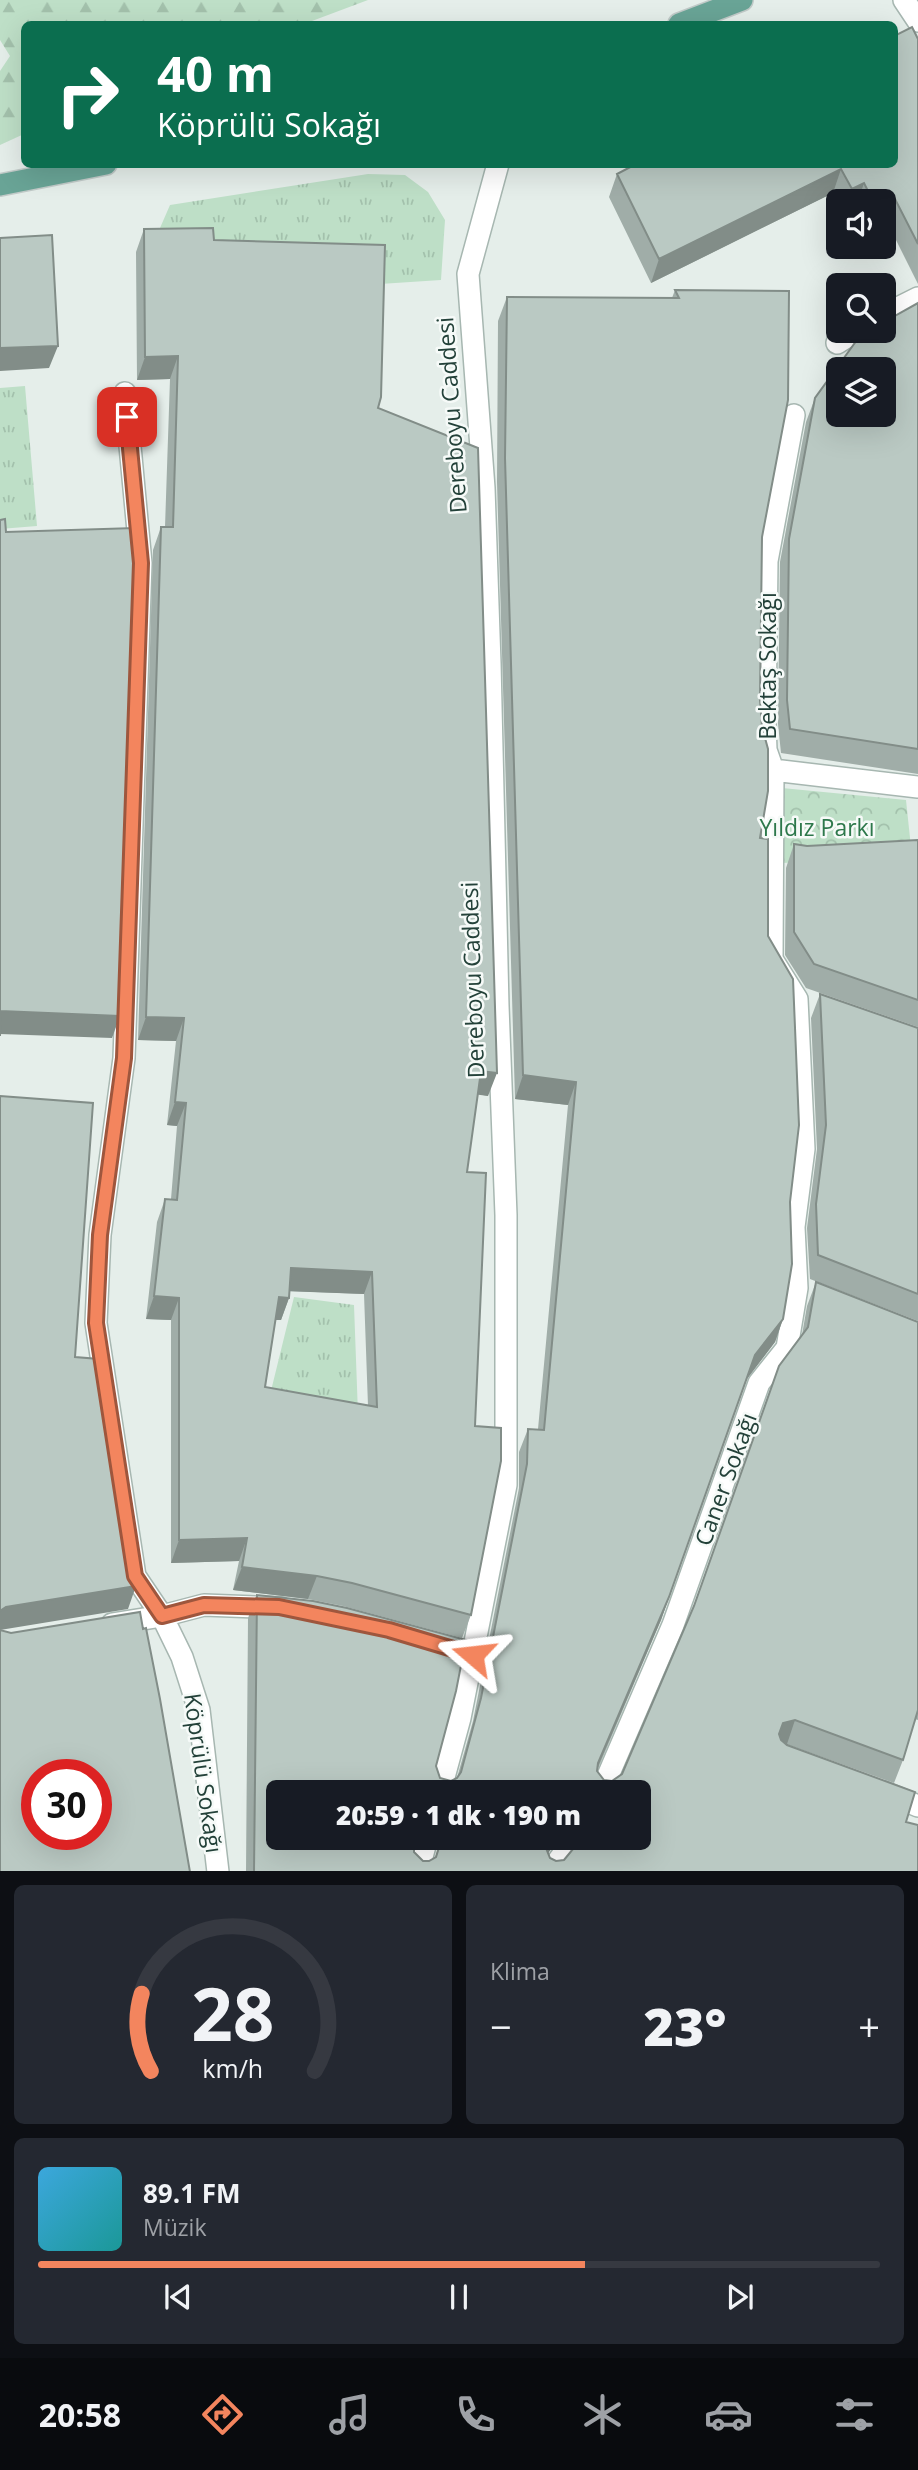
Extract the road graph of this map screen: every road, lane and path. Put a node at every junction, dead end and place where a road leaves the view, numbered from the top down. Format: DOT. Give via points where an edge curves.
graph roads {
  1 [pos="743,0"];
  2 [pos="904,0"];
  3 [pos="918,20"];
  4 [pos="686,21"];
  5 [pos="86,168"];
  6 [pos="497,168"];
  7 [pos="0,185"];
  8 [pos="918,298"];
  9 [pos="896,309"];
  10 [pos="125,393"];
  11 [pos="794,415"];
  12 [pos="773,770"];
  13 [pos="918,786"];
  14 [pos="797,999"];
  15 [pos="821,1007"];
  16 [pos="797,1289"];
  17 [pos="821,1298"];
  18 [pos="303,1612"];
  19 [pos="162,1616"];
  20 [pos="94,1626"];
  21 [pos="449,1648"];
  22 [pos="473,1655"];
  23 [pos="443,1780"];
  24 [pos="606,1780"];
  25 [pos="867,1786"];
  26 [pos="918,1805"];
  27 [pos="424,1850"];
  28 [pos="566,1850"];
  29 [pos="218,1871"];
  30 [pos="418,1871"];
  31 [pos="550,1871"];
  1 -- 4 [label="main road"];
  2 -- 3 [label="street"];
  5 -- 7 [label="main road"];
  6 -- 22 [label="street, Dereboyu Caddesi" via="468,274 484,488 490,663 506,1215 506,1485"];
  8 -- 9 [label="street"];
  10 -- 19 [label="street, Köprülü Sokağı" via="141,563 124,1058 100,1235 96,1323 135,1576"];
  11 -- 12 [label="street, Bektaş Sokağı" via="767,561 765,724"];
  12 -- 13 [label="street"];
  12 -- 14 [label="street, Bektaş Sokağı" via="772,959"];
  14 -- 15 [label="street"];
  14 -- 16 [label="street, Bektaş Sokağı" via="804,1149 794,1227"];
  16 -- 17 [label="street"];
  16 -- 24 [label="street, Caner Sokağı" via="787,1348 760,1383 673,1625"];
  18 -- 19 [label="street" via="204,1605"];
  19 -- 20 [label="street"];
  19 -- 29 [label="street, Köprülü Sokağı" via="182,1657 199,1710"];
  21 -- 22 [label="street"];
  22 -- 23 [label="street, Dereboyu Caddesi"];
  25 -- 26 [label="street"];
  27 -- 30 [label="street"];
  28 -- 31 [label="street"];
}
